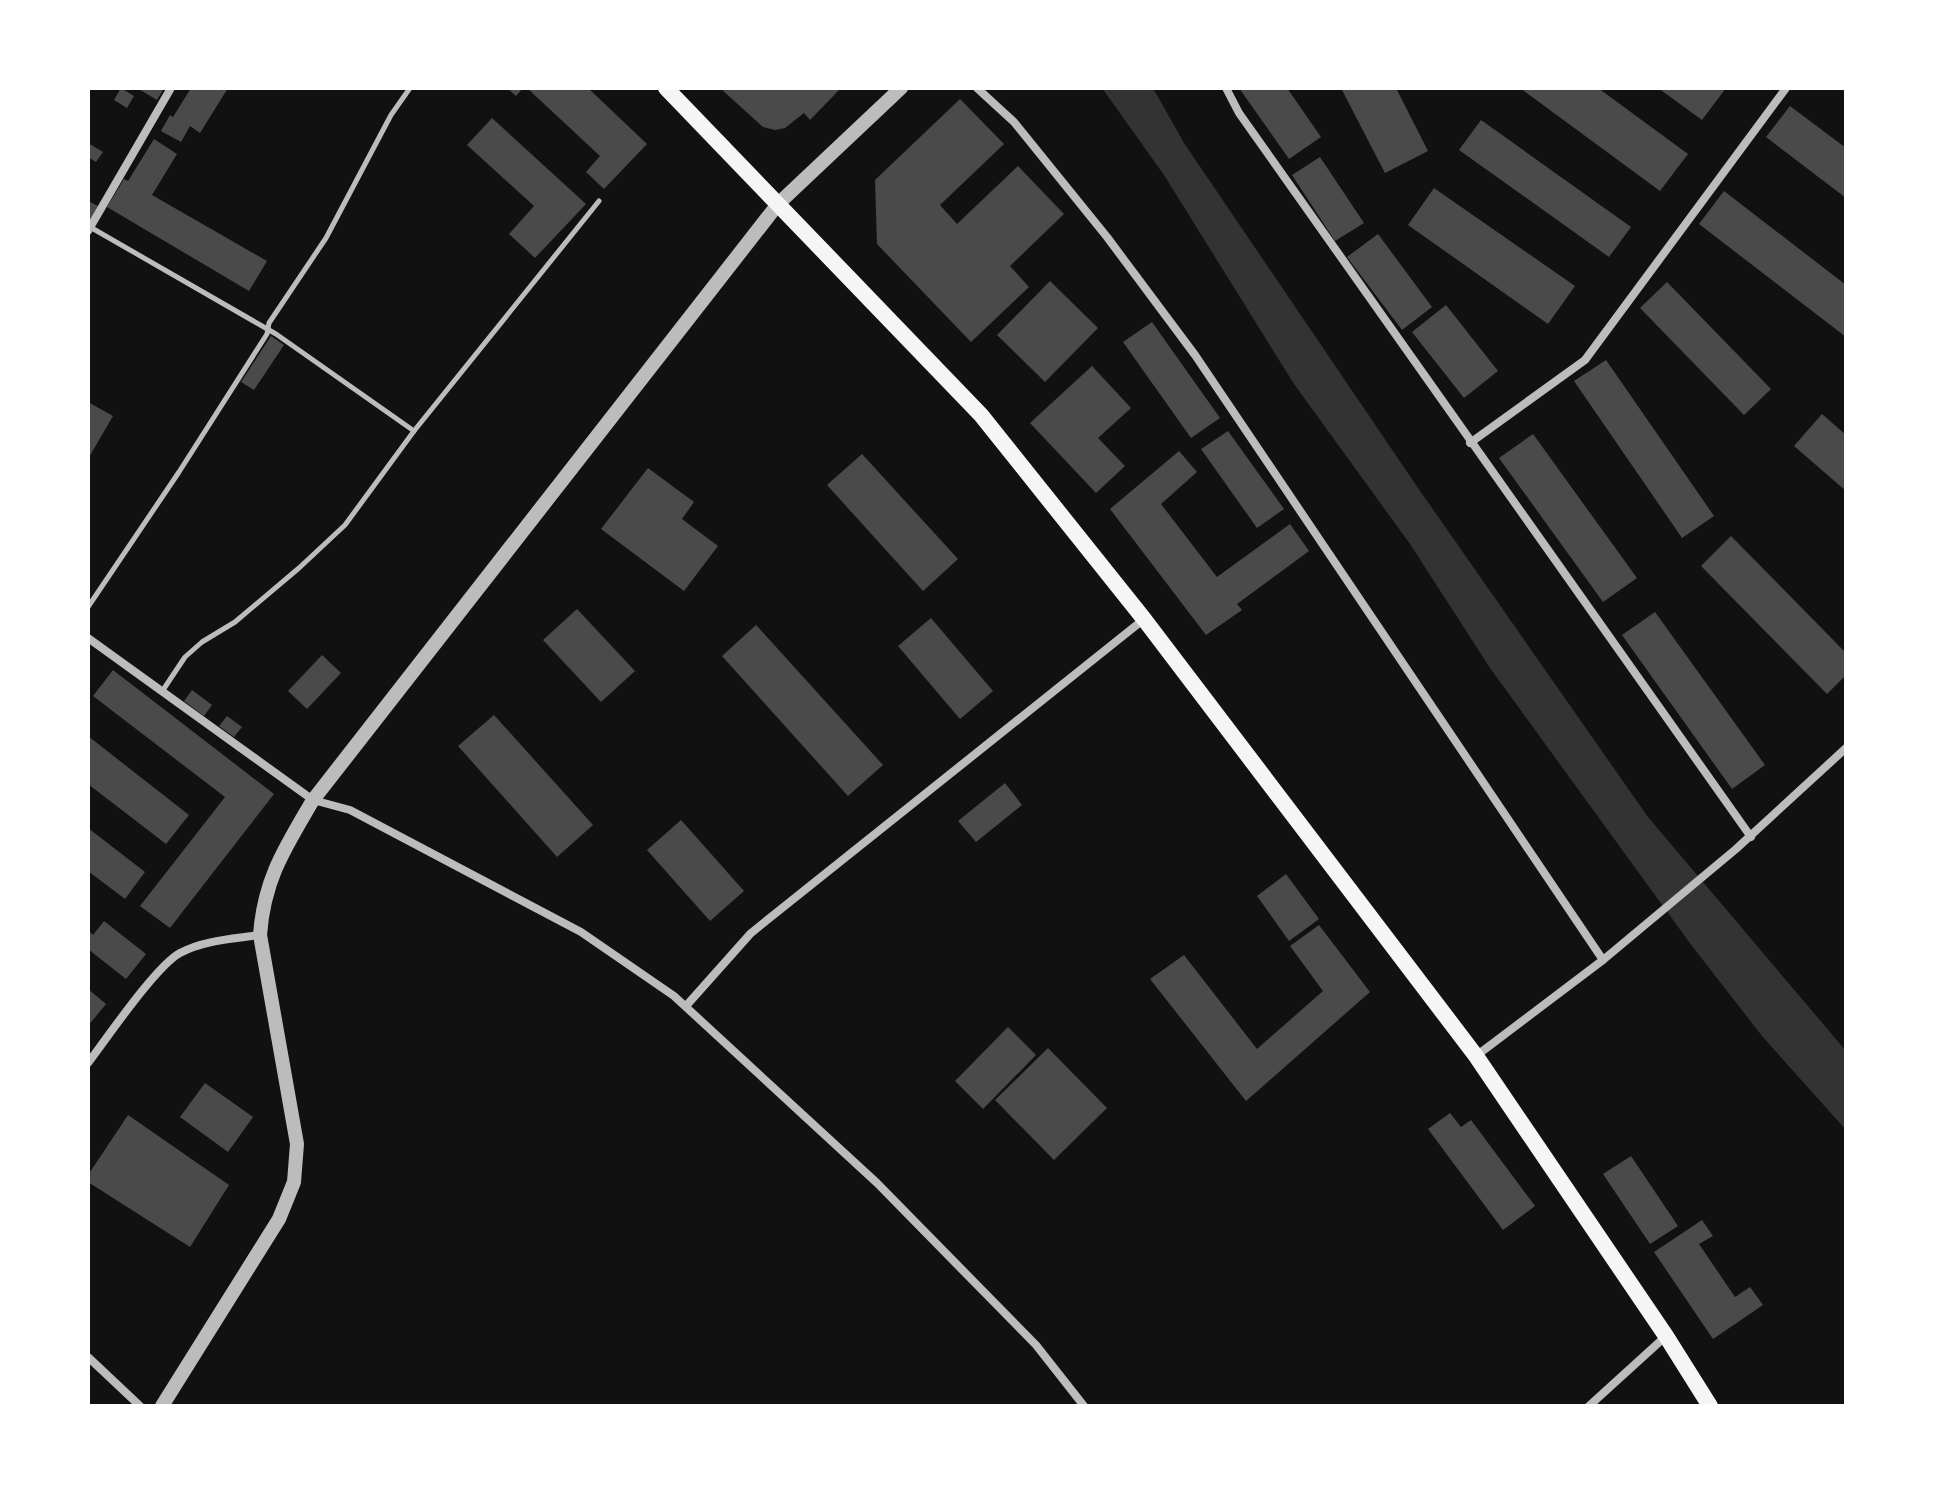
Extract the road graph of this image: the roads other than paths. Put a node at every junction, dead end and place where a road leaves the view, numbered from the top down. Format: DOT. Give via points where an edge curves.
graph roads {
  1 [pos="171,88"];
  2 [pos="410,88"];
  3 [pos="666,88"];
  4 [pos="901,88"];
  5 [pos="977,88"];
  6 [pos="1226,88"];
  7 [pos="1786,88"];
  8 [pos="599,201"];
  9 [pos="778,204"];
  10 [pos="89,229"];
  11 [pos="268,330"];
  12 [pos="414,431"];
  13 [pos="1470,443"];
  14 [pos="88,607"];
  15 [pos="1144,619"];
  16 [pos="88,638"];
  17 [pos="163,690"];
  18 [pos="1846,748"];
  19 [pos="313,800"];
  20 [pos="1751,837"];
  21 [pos="260,935"];
  22 [pos="1603,960"];
  23 [pos="686,1006"];
  24 [pos="1476,1056"];
  25 [pos="88,1063"];
  26 [pos="1666,1336"];
  27 [pos="88,1357"];
  28 [pos="140,1406"];
  29 [pos="162,1406"];
  30 [pos="1084,1406"];
  31 [pos="1589,1406"];
  32 [pos="1710,1406"];
  1 -- 10 [label="street"];
  2 -- 11 [label="lane"];
  3 -- 9 [label="main road"];
  4 -- 9 [label="street"];
  5 -- 22 [label="street" via="1014,122 1195,355"];
  6 -- 13 [label="street"];
  7 -- 13 [label="street" via="1585,360"];
  8 -- 12 [label="lane"];
  9 -- 15 [label="main road" via="981,415"];
  9 -- 19 [label="street"];
  10 -- 11 [label="lane"];
  11 -- 12 [label="lane"];
  11 -- 14 [label="lane"];
  12 -- 17 [label="lane" via="345,525 235,622 185,657"];
  13 -- 20 [label="street"];
  15 -- 23 [label="street" via="751,933"];
  15 -- 24 [label="main road"];
  16 -- 17 [label="street"];
  17 -- 19 [label="street"];
  18 -- 20 [label="street"];
  19 -- 21 [label="street" via="276,864 262,905"];
  19 -- 23 [label="street" via="350,810 581,932"];
  20 -- 22 [label="street"];
  21 -- 25 [label="street" via="178,953"];
  21 -- 29 [label="street" via="297,1144 294,1182 279,1219"];
  22 -- 24 [label="street"];
  23 -- 30 [label="street" via="877,1183 1036,1345"];
  24 -- 26 [label="main road"];
  26 -- 31 [label="street"];
  26 -- 32 [label="main road"];
  27 -- 28 [label="street"];
}
